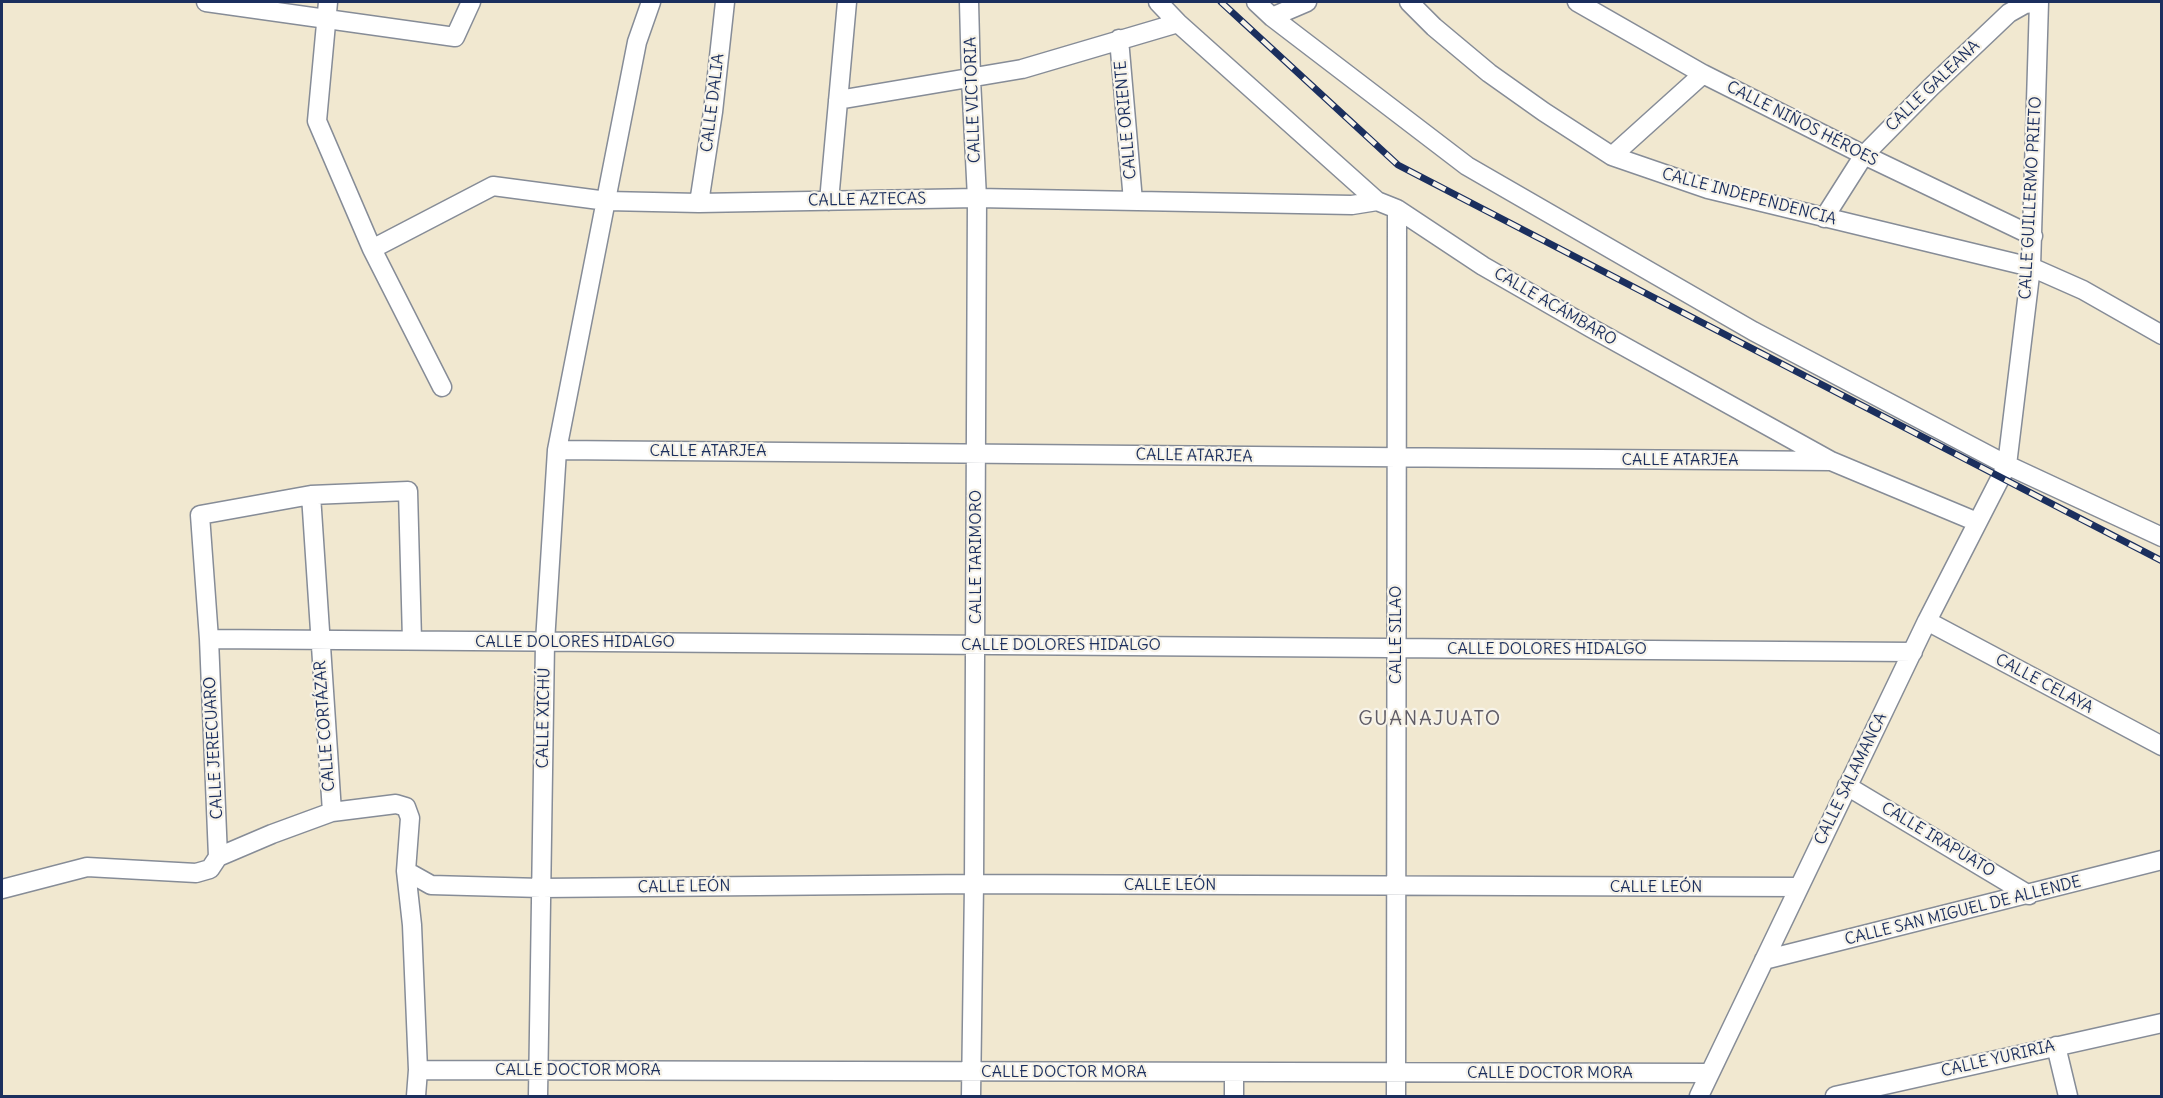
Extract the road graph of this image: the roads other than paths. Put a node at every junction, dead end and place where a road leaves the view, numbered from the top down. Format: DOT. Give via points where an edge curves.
graph roads {
  1 [pos="206,2"];
  2 [pos="471,2"];
  3 [pos="651,2"];
  4 [pos="725,2"];
  5 [pos="847,2"];
  6 [pos="969,2"];
  7 [pos="1158,2"];
  8 [pos="1256,2"];
  9 [pos="1307,2"];
  10 [pos="1408,2"];
  11 [pos="1577,2"];
  12 [pos="2038,2"];
  13 [pos="328,10"];
  14 [pos="1272,17"];
  15 [pos="1178,23"];
  16 [pos="1119,39"];
  17 [pos="1703,74"];
  18 [pos="971,80"];
  19 [pos="838,100"];
  20 [pos="1864,155"];
  21 [pos="1612,156"];
  22 [pos="977,198"];
  23 [pos="607,201"];
  24 [pos="829,201"];
  25 [pos="1133,201"];
  26 [pos="1377,201"];
  27 [pos="699,203"];
  28 [pos="1397,209"];
  29 [pos="1824,218"];
  30 [pos="2032,236"];
  31 [pos="372,249"];
  32 [pos="2031,267"];
  33 [pos="2162,335"];
  34 [pos="442,387"];
  35 [pos="556,450"];
  36 [pos="976,454"];
  37 [pos="1396,457"];
  38 [pos="1831,461"];
  39 [pos="2007,465"];
  40 [pos="311,495"];
  41 [pos="1977,522"];
  42 [pos="2162,537"];
  43 [pos="1927,621"];
  44 [pos="209,639"];
  45 [pos="319,640"];
  46 [pos="412,640"];
  47 [pos="545,642"];
  48 [pos="975,645"];
  49 [pos="1396,648"];
  50 [pos="1913,652"];
  51 [pos="2162,746"];
  52 [pos="1847,786"];
  53 [pos="332,812"];
  54 [pos="218,857"];
  55 [pos="2162,860"];
  56 [pos="406,871"];
  57 [pos="974,884"];
  58 [pos="1396,885"];
  59 [pos="1799,887"];
  60 [pos="541,888"];
  61 [pos="2,889"];
  62 [pos="2029,895"];
  63 [pos="1764,960"];
  64 [pos="2162,1023"];
  65 [pos="2056,1046"];
  66 [pos="418,1070"];
  67 [pos="540,1070"];
  68 [pos="972,1071"];
  69 [pos="1396,1072"];
  70 [pos="1234,1073"];
  71 [pos="1710,1073"];
  72 [pos="416,1096"];
  73 [pos="538,1096"];
  74 [pos="971,1096"];
  75 [pos="1234,1096"];
  76 [pos="1396,1096"];
  77 [pos="1699,1096"];
  78 [pos="1836,1096"];
  79 [pos="2068,1096"];
  1 -- 13 [label="street"];
  2 -- 13 [label="street" via="455,38"];
  3 -- 23 [label="street, CALLE XICHÚ" via="637,42"];
  4 -- 27 [label="street, CALLE DALIA"];
  5 -- 19 [label="street"];
  6 -- 18 [label="street, CALLE VICTORIA"];
  7 -- 15 [label="street, CALLE ACÁMBARO"];
  8 -- 14 [label="street"];
  9 -- 14 [label="street"];
  10 -- 21 [label="street, CALLE INDEPENDENCIA" via="1489,73"];
  11 -- 17 [label="street, CALLE NIÑOS HÉROES"];
  12 -- 20 [label="street, CALLE GALEANA" via="2009,13"];
  12 -- 30 [label="street, CALLE GUILLERMO PRIETO"];
  13 -- 31 [label="street" via="317,121"];
  14 -- 39 [label="street" via="1467,166 1753,331"];
  15 -- 16 [label="street"];
  15 -- 26 [label="street, CALLE ACÁMBARO"];
  16 -- 18 [label="street" via="1022,69"];
  16 -- 25 [label="street, CALLE ORIENTE"];
  17 -- 20 [label="street, CALLE NIÑOS HÉROES"];
  17 -- 21 [label="street"];
  18 -- 19 [label="street"];
  18 -- 22 [label="street, CALLE VICTORIA"];
  19 -- 24 [label="street"];
  20 -- 29 [label="street, CALLE GALEANA"];
  20 -- 30 [label="street, CALLE NIÑOS HÉROES"];
  21 -- 29 [label="street, CALLE INDEPENDENCIA" via="1708,189"];
  22 -- 24 [label="street, CALLE AZTECAS"];
  22 -- 25 [label="street, CALLE AZTECAS"];
  22 -- 36 [label="street, CALLE TARIMORO"];
  23 -- 27 [label="street, CALLE AZTECAS"];
  23 -- 31 [label="street, CALLE AZTECAS" via="493,186"];
  23 -- 35 [label="street, CALLE XICHÚ"];
  24 -- 27 [label="street, CALLE AZTECAS"];
  25 -- 26 [label="street, CALLE AZTECAS" via="1352,205"];
  26 -- 28 [label="street, CALLE ACÁMBARO"];
  28 -- 37 [label="street, CALLE SILAO"];
  28 -- 38 [label="street, CALLE ACÁMBARO" via="1493,271"];
  29 -- 32 [label="street, CALLE INDEPENDENCIA"];
  30 -- 32 [label="street, CALLE GUILLERMO PRIETO"];
  31 -- 34 [label="street"];
  32 -- 33 [label="street, CALLE INDEPENDENCIA" via="2083,290"];
  32 -- 39 [label="street, CALLE GUILLERMO PRIETO"];
  35 -- 36 [label="street, CALLE ATARJEA"];
  35 -- 47 [label="street, CALLE XICHÚ"];
  36 -- 37 [label="street, CALLE ATARJEA"];
  36 -- 48 [label="street, CALLE TARIMORO"];
  37 -- 38 [label="street, CALLE ATARJEA"];
  37 -- 49 [label="street, CALLE SILAO"];
  38 -- 41 [label="street, CALLE ACÁMBARO"];
  39 -- 41 [label="street, CALLE SALAMANCA"];
  39 -- 42 [label="street"];
  40 -- 44 [label="street, CALLE JERECUARO" via="200,515"];
  40 -- 45 [label="street, CALLE CORTÁZAR"];
  40 -- 46 [label="street" via="408,491"];
  41 -- 43 [label="street, CALLE SALAMANCA"];
  43 -- 50 [label="street, CALLE SALAMANCA"];
  43 -- 51 [label="street, CALLE CELAYA"];
  44 -- 45 [label="street, CALLE DOLORES HIDALGO"];
  44 -- 54 [label="street, CALLE JERECUARO"];
  45 -- 46 [label="street, CALLE DOLORES HIDALGO"];
  45 -- 53 [label="street, CALLE CORTÁZAR"];
  46 -- 47 [label="street, CALLE DOLORES HIDALGO"];
  47 -- 48 [label="street, CALLE DOLORES HIDALGO"];
  47 -- 60 [label="street, CALLE XICHÚ"];
  48 -- 49 [label="street, CALLE DOLORES HIDALGO"];
  48 -- 57 [label="street, CALLE TARIMORO"];
  49 -- 50 [label="street, CALLE DOLORES HIDALGO"];
  49 -- 58 [label="street, CALLE SILAO"];
  50 -- 52 [label="street, CALLE SALAMANCA"];
  52 -- 59 [label="street, CALLE SALAMANCA"];
  52 -- 62 [label="street, CALLE IRAPUATO"];
  53 -- 54 [label="street"];
  53 -- 56 [label="street" via="396,804 406,807 410,818"];
  54 -- 61 [label="street" via="210,869 196,873 87,867"];
  55 -- 62 [label="street, CALLE SAN MIGUEL DE ALLENDE"];
  56 -- 60 [label="street, CALLE LEÓN" via="431,885"];
  56 -- 66 [label="street"];
  57 -- 58 [label="street, CALLE LEÓN"];
  57 -- 60 [label="street, CALLE LEÓN"];
  57 -- 68 [label="street, CALLE TARIMORO"];
  58 -- 59 [label="street, CALLE LEÓN"];
  58 -- 69 [label="street, CALLE SILAO"];
  59 -- 63 [label="street, CALLE SALAMANCA"];
  60 -- 67 [label="street, CALLE XICHÚ"];
  62 -- 63 [label="street, CALLE SAN MIGUEL DE ALLENDE"];
  63 -- 71 [label="street, CALLE SALAMANCA"];
  64 -- 65 [label="street, CALLE YURIRIA"];
  65 -- 78 [label="street, CALLE YURIRIA"];
  65 -- 79 [label="street"];
  66 -- 67 [label="street, CALLE DOCTOR MORA"];
  66 -- 72 [label="street"];
  67 -- 68 [label="street, CALLE DOCTOR MORA"];
  67 -- 73 [label="street, CALLE XICHÚ"];
  68 -- 70 [label="street, CALLE DOCTOR MORA"];
  68 -- 74 [label="street, CALLE TARIMORO"];
  69 -- 70 [label="street, CALLE DOCTOR MORA"];
  69 -- 71 [label="street, CALLE DOCTOR MORA"];
  69 -- 76 [label="street, CALLE SILAO"];
  70 -- 75 [label="street"];
  71 -- 77 [label="street, CALLE SALAMANCA"];
}
